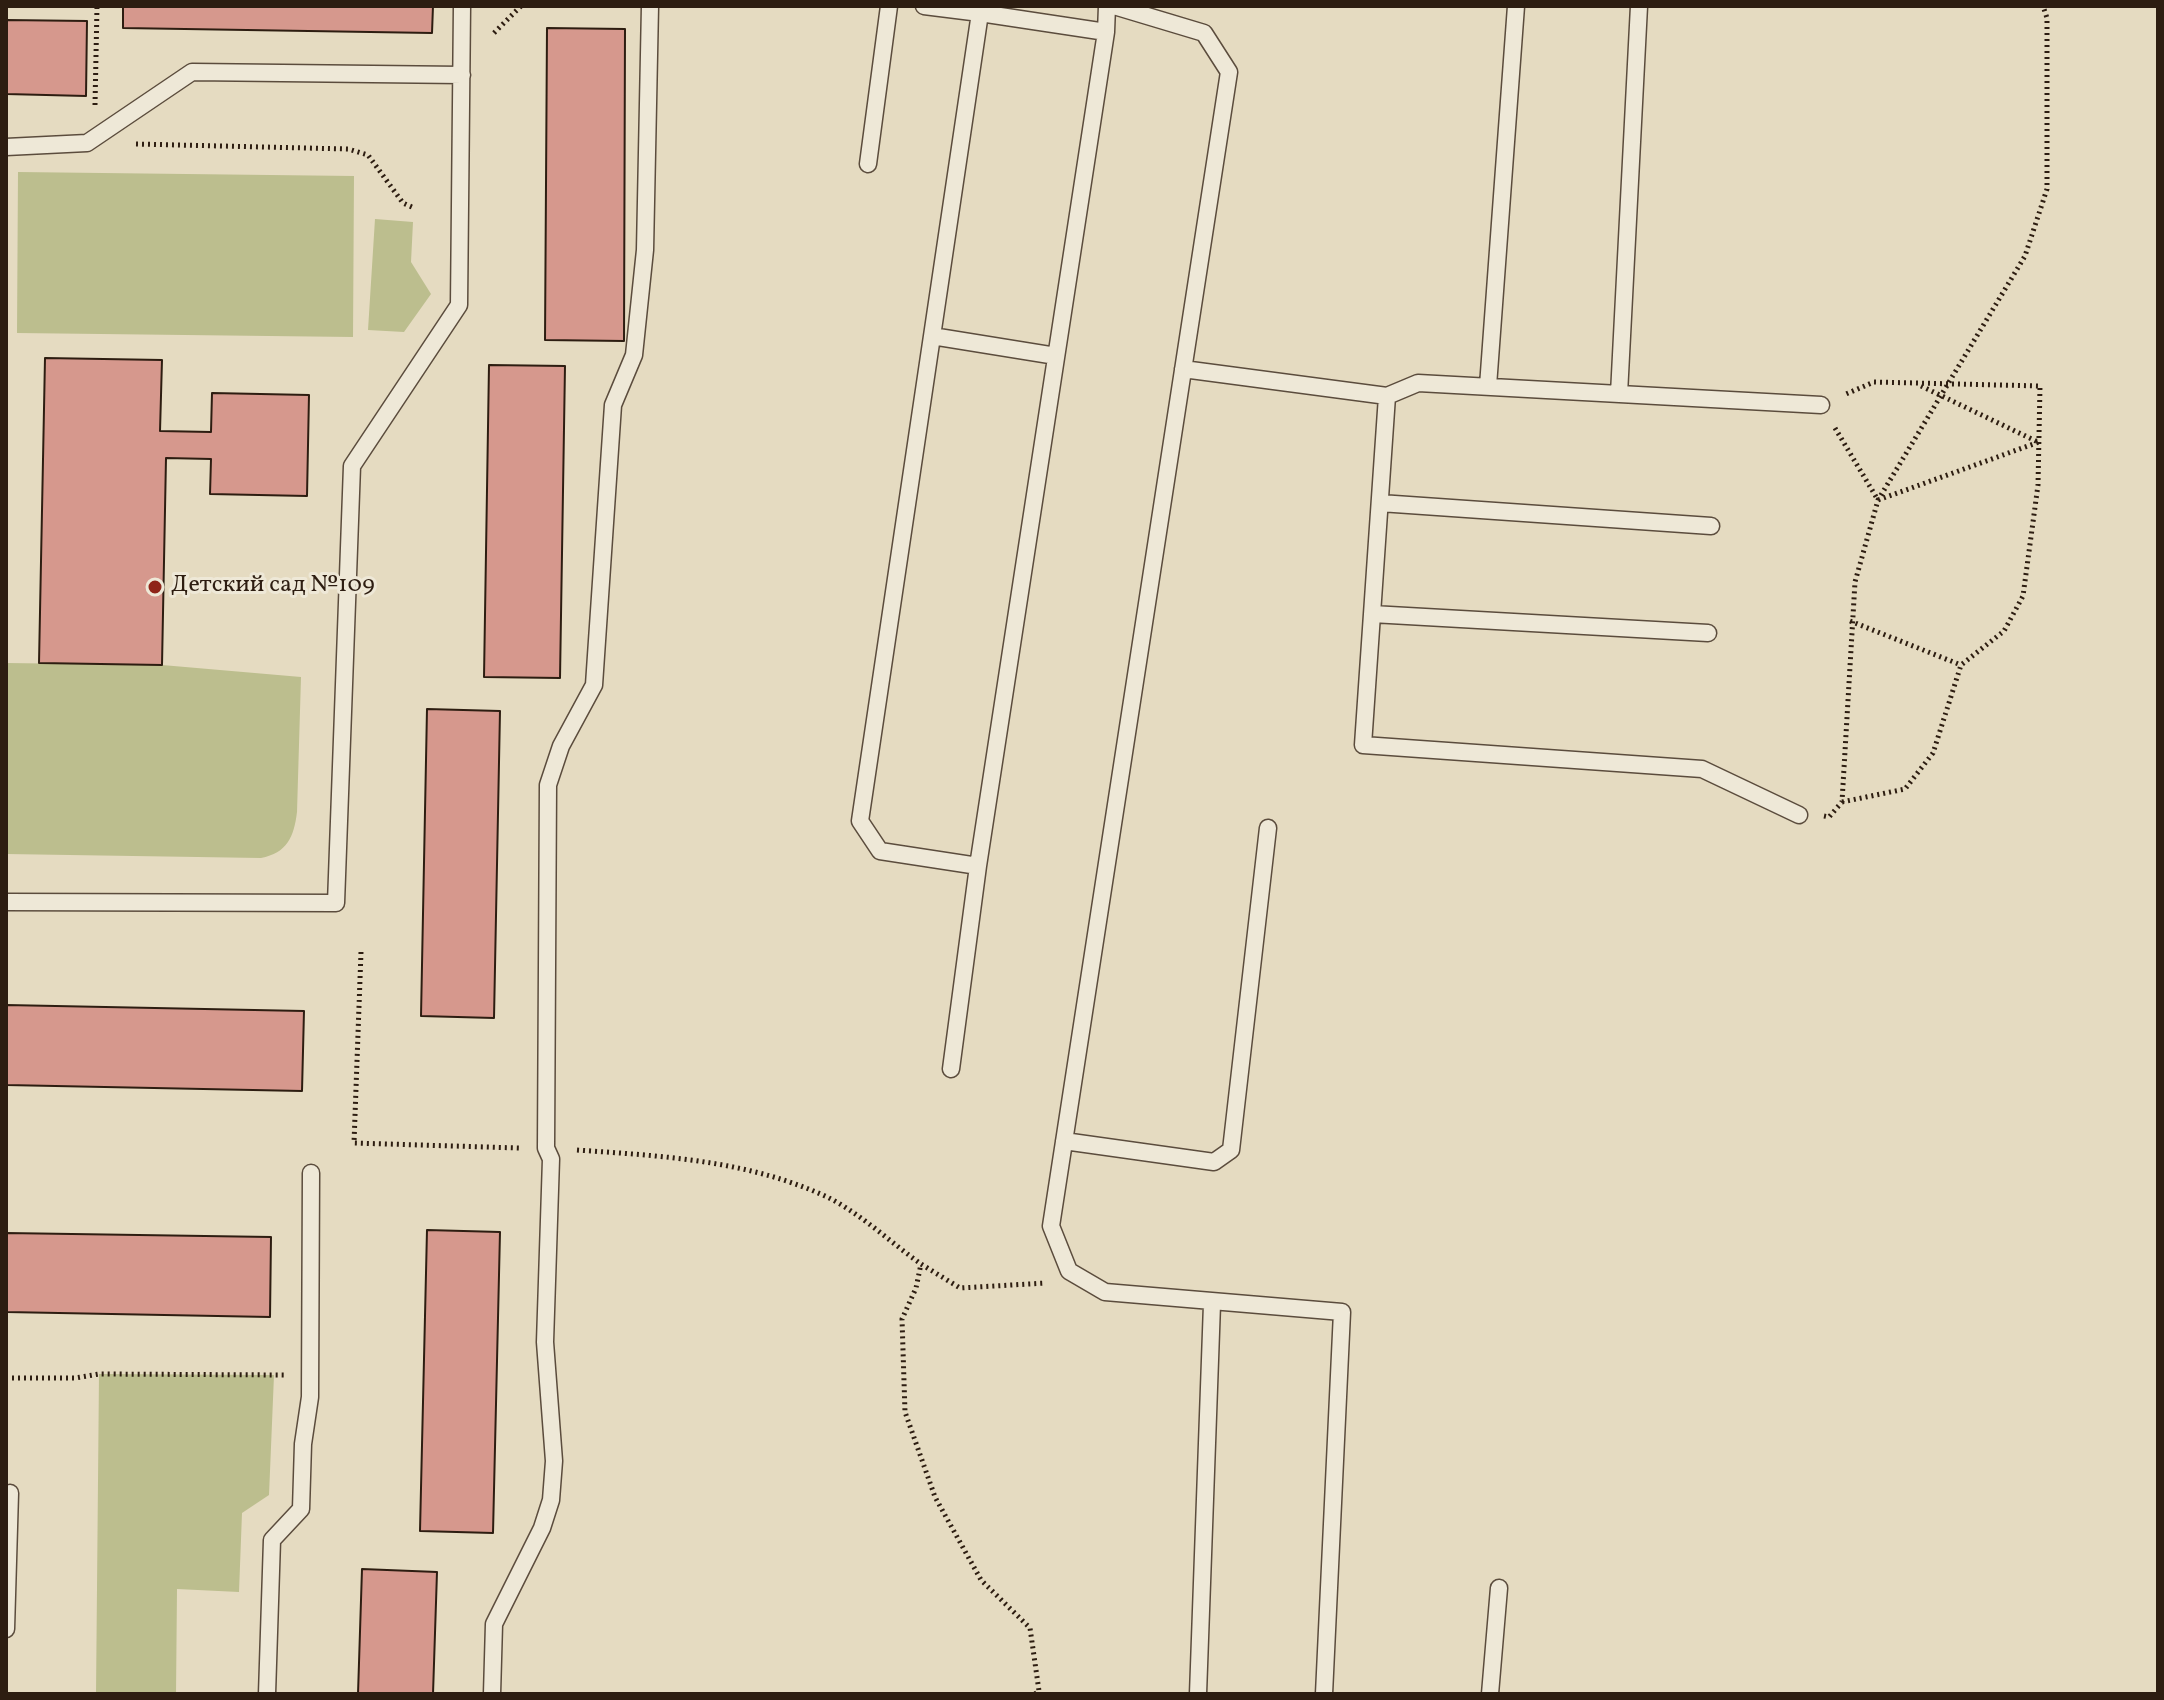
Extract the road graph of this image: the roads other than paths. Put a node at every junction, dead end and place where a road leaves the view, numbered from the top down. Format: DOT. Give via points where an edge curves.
graph roads {
  1 [pos="462,6"];
  2 [pos="650,6"];
  3 [pos="889,6"];
  4 [pos="924,6"];
  5 [pos="1107,6"];
  6 [pos="1114,6"];
  7 [pos="1516,6"];
  8 [pos="1639,6"];
  9 [pos="980,13"];
  10 [pos="1106,32"];
  11 [pos="462,75"];
  12 [pos="6,147"];
  13 [pos="868,164"];
  14 [pos="932,336"];
  15 [pos="1056,356"];
  16 [pos="1183,369"];
  17 [pos="1488,386"];
  18 [pos="1619,394"];
  19 [pos="1387,396"];
  20 [pos="1821,405"];
  21 [pos="1380,503"];
  22 [pos="1711,526"];
  23 [pos="1372,614"];
  24 [pos="1708,633"];
  25 [pos="1799,815"];
  26 [pos="1268,828"];
  27 [pos="978,866"];
  28 [pos="6,902"];
  29 [pos="951,1069"];
  30 [pos="1064,1141"];
  31 [pos="311,1173"];
  32 [pos="1212,1304"];
  33 [pos="10,1493"];
  34 [pos="1499,1588"];
  35 [pos="6,1629"];
  36 [pos="267,1694"];
  37 [pos="492,1694"];
  38 [pos="1198,1694"];
  39 [pos="1324,1694"];
  40 [pos="1490,1694"];
  1 -- 11 [label="lane"];
  2 -- 37 [label="lane" via="645,250 634,355 613,405 594,685 561,746 548,785 546,1148 551,1159 545,1298 554,1461 551,1500 494,1624"];
  3 -- 13 [label="lane"];
  4 -- 9 [label="lane"];
  5 -- 10 [label="lane"];
  6 -- 16 [label="lane" via="1204,33 1229,72"];
  7 -- 17 [label="lane"];
  8 -- 18 [label="lane"];
  9 -- 10 [label="lane"];
  9 -- 14 [label="lane"];
  10 -- 15 [label="lane"];
  11 -- 12 [label="lane" via="192,72 91,140"];
  11 -- 28 [label="lane" via="459,305 352,466 336,903"];
  14 -- 15 [label="lane"];
  14 -- 27 [label="lane" via="860,821 880,851"];
  15 -- 27 [label="lane"];
  16 -- 19 [label="lane"];
  16 -- 30 [label="lane"];
  17 -- 18 [label="lane"];
  17 -- 19 [label="lane" via="1418,383"];
  18 -- 20 [label="lane"];
  19 -- 21 [label="lane"];
  21 -- 22 [label="lane"];
  21 -- 23 [label="lane"];
  23 -- 24 [label="lane"];
  23 -- 25 [label="lane" via="1363,745 1702,769"];
  26 -- 30 [label="lane" via="1231,1150 1214,1162"];
  27 -- 29 [label="lane"];
  30 -- 32 [label="lane" via="1051,1226 1069,1271 1105,1292"];
  31 -- 36 [label="lane" via="310,1397 301,1509 272,1540"];
  32 -- 38 [label="lane"];
  32 -- 39 [label="lane" via="1342,1312"];
  33 -- 35 [label="lane"];
  34 -- 40 [label="lane"];
}
